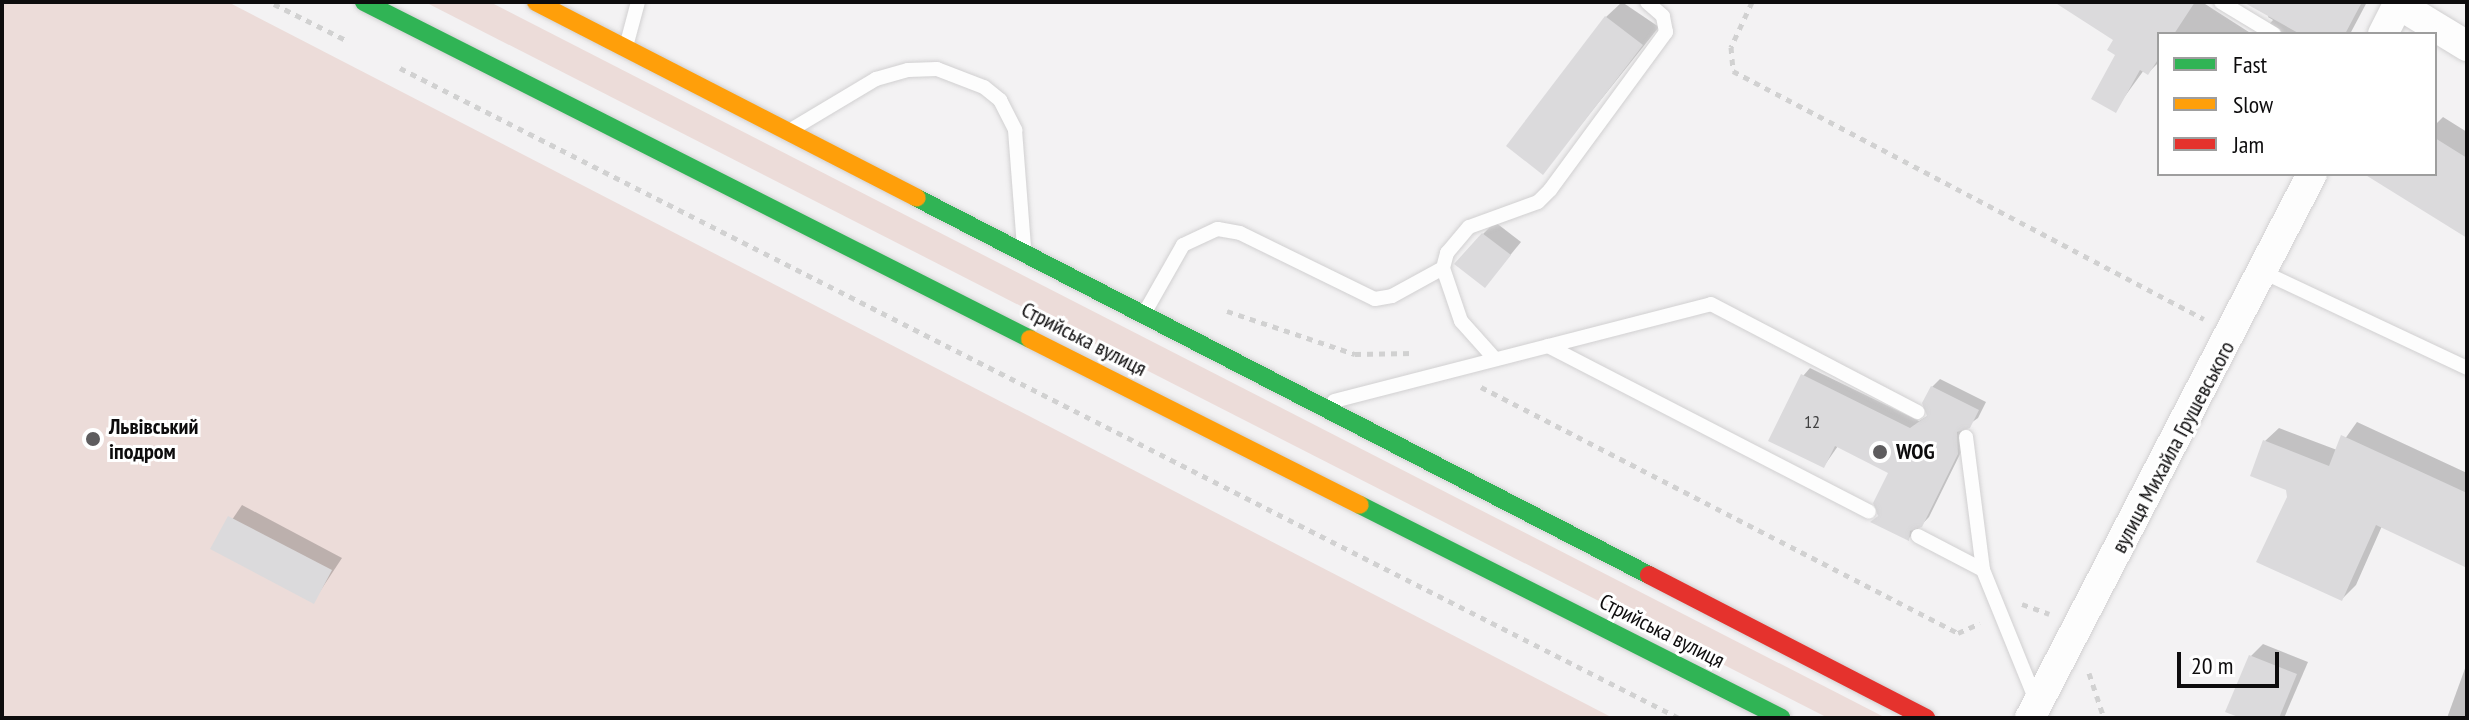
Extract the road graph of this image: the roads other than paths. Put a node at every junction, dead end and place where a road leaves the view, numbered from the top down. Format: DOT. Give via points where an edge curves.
graph roads {
  1 [pos="364,2"];
  2 [pos="536,2"];
  3 [pos="638,2"];
  4 [pos="1647,2"];
  5 [pos="2221,2"];
  6 [pos="2398,3"];
  7 [pos="2271,32"];
  8 [pos="2384,32"];
  9 [pos="2467,46"];
  10 [pos="626,47"];
  11 [pos="789,130"];
  12 [pos="2311,176"];
  13 [pos="1025,251"];
  14 [pos="1443,268"];
  15 [pos="2263,272"];
  16 [pos="1145,312"];
  17 [pos="1548,346"];
  18 [pos="1495,359"];
  19 [pos="2467,368"];
  20 [pos="1322,403"];
  21 [pos="1918,412"];
  22 [pos="1966,437"];
  23 [pos="1869,512"];
  24 [pos="1918,536"];
  25 [pos="1983,570"];
  26 [pos="2033,711"];
  27 [pos="1781,718"];
  28 [pos="1926,718"];
  1 -- 27 [label="main road, Стрийська вулиця"];
  2 -- 10 [label="main road, Стрийська вулиця"];
  3 -- 10 [label="lane"];
  4 -- 14 [label="lane" via="1663,16 1666,32 1550,190 1538,202 1469,227 1447,253"];
  5 -- 7 [label="lane"];
  6 -- 8 [label="street"];
  6 -- 9 [label="street"];
  10 -- 11 [label="main road, Стрийська вулиця"];
  11 -- 13 [label="main road, Стрийська вулиця"];
  11 -- 13 [label="lane" via="876,79 908,70 937,69 973,81 1011,116"];
  12 -- 15 [label="street, вулиця Михайла Грушевського"];
  13 -- 16 [label="main road, Стрийська вулиця"];
  14 -- 16 [label="lane" via="1392,296 1375,299 1240,233 1218,229 1183,245"];
  14 -- 18 [label="lane" via="1461,321"];
  15 -- 19 [label="lane"];
  15 -- 26 [label="street, вулиця Михайла Грушевського"];
  16 -- 20 [label="main road, Стрийська вулиця"];
  17 -- 18 [label="lane"];
  17 -- 21 [label="lane" via="1711,304"];
  17 -- 23 [label="lane"];
  18 -- 20 [label="lane"];
  20 -- 28 [label="main road, Стрийська вулиця"];
  22 -- 25 [label="lane"];
  24 -- 25 [label="lane"];
  25 -- 26 [label="lane"];
}
